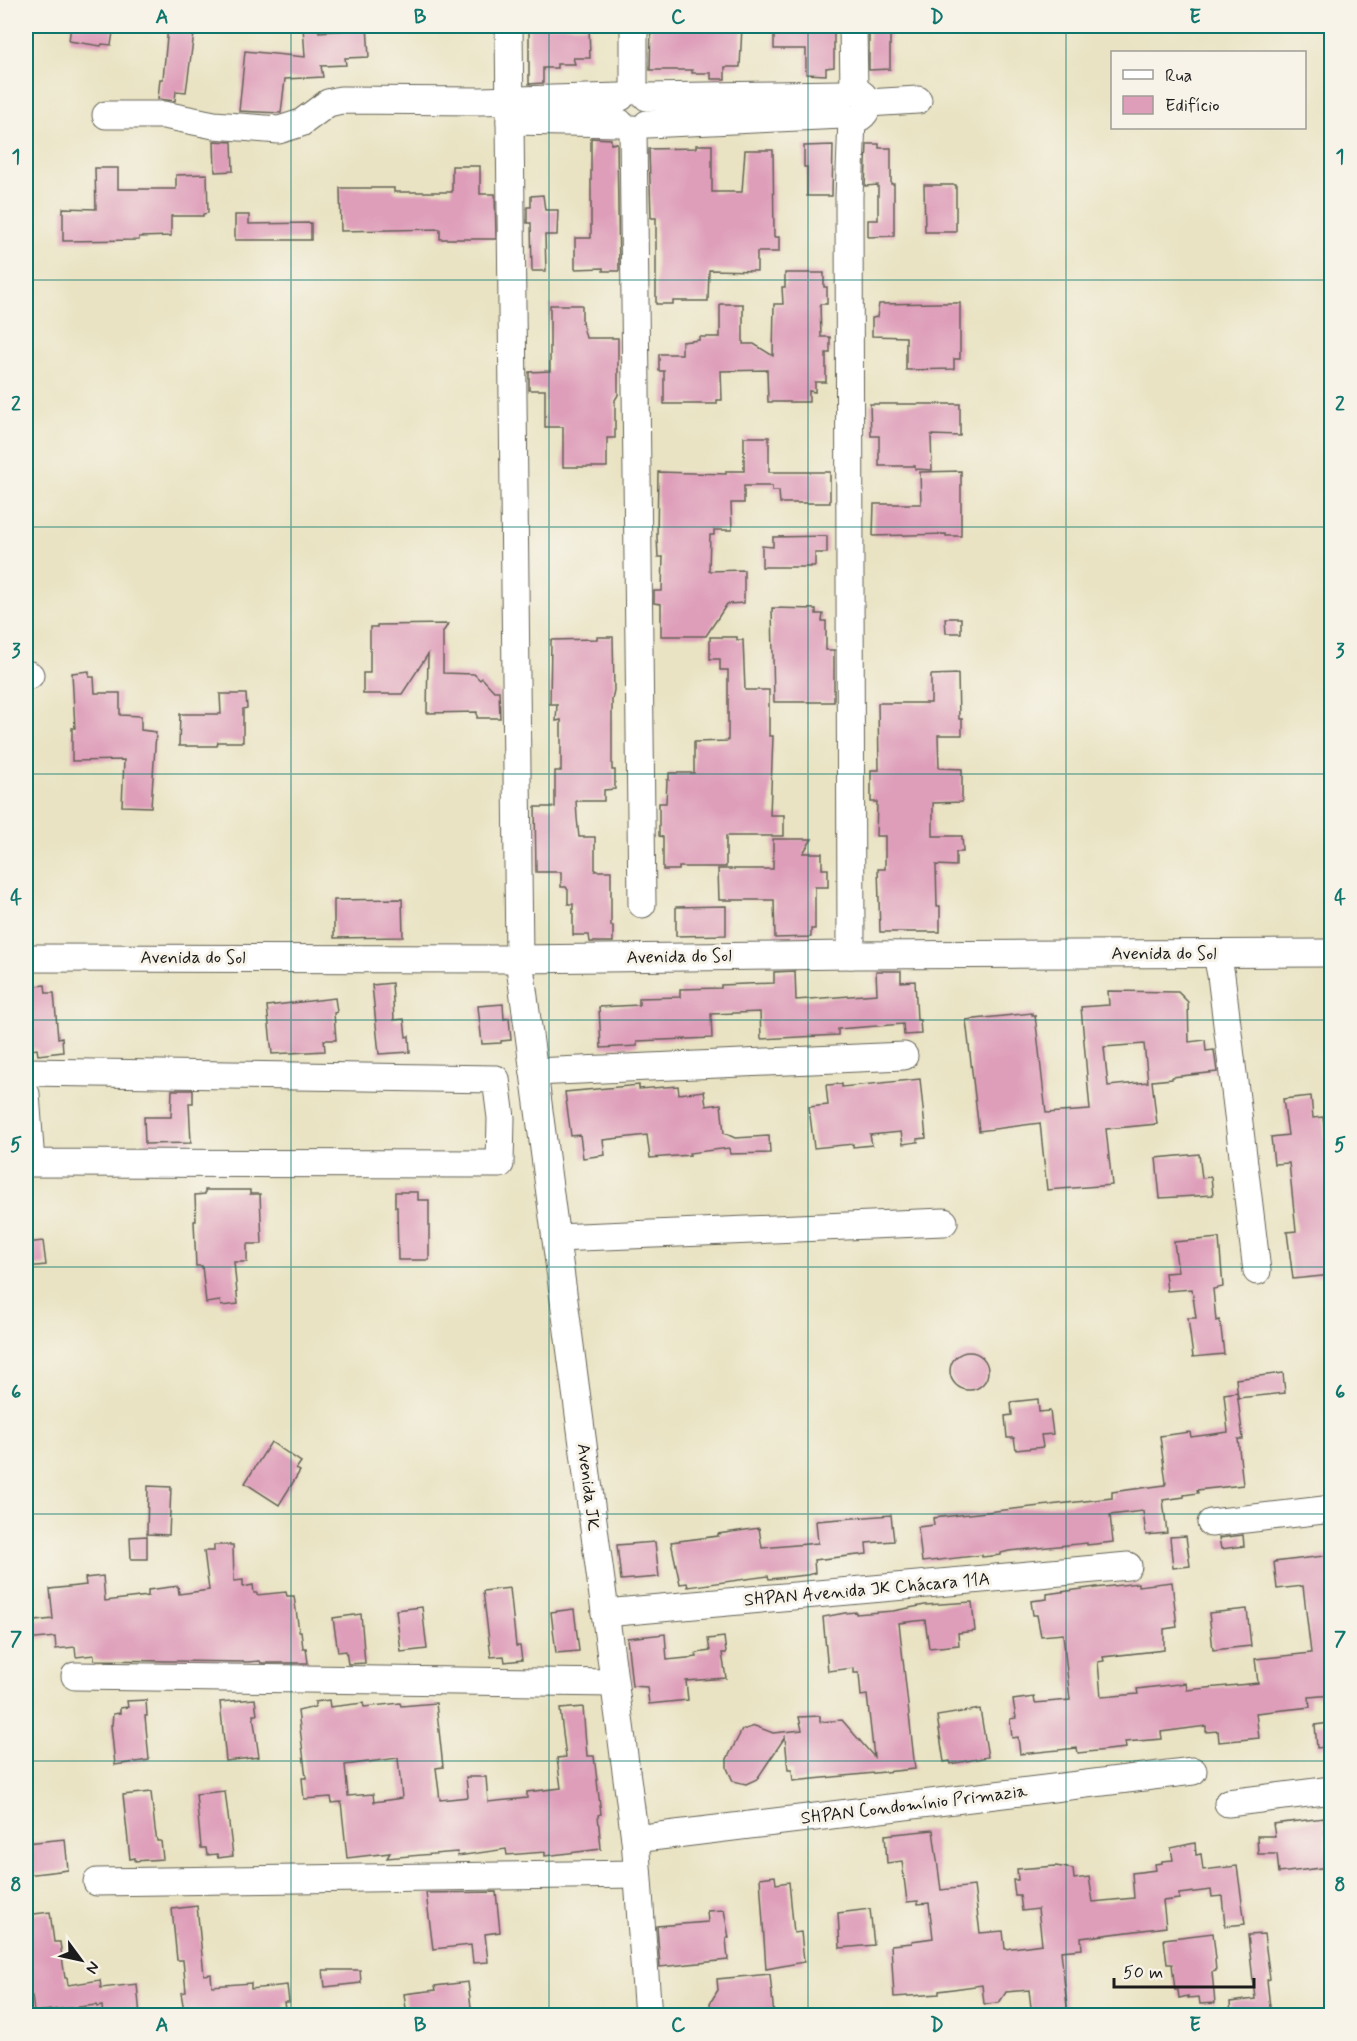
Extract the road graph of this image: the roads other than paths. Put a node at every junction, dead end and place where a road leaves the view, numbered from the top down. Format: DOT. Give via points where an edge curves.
graph roads {
  1 [pos="509,26"];
  2 [pos="634,26"];
  3 [pos="853,26"];
  4 [pos="918,100"];
  5 [pos="852,104"];
  6 [pos="510,110"];
  7 [pos="634,110"];
  8 [pos="106,115"];
  9 [pos="642,904"];
  10 [pos="1332,953"];
  11 [pos="851,955"];
  12 [pos="1217,955"];
  13 [pos="26,957"];
  14 [pos="519,959"];
  15 [pos="904,1056"];
  16 [pos="26,1072"];
  17 [pos="534,1072"];
  18 [pos="26,1094"];
  19 [pos="539,1117"];
  20 [pos="501,1118"];
  21 [pos="944,1222"];
  22 [pos="556,1238"];
  23 [pos="1257,1271"];
  24 [pos="1332,1509"];
  25 [pos="1211,1523"];
  26 [pos="1128,1566"];
  27 [pos="605,1613"];
  28 [pos="75,1676"];
  29 [pos="614,1683"];
  30 [pos="1193,1771"];
  31 [pos="1332,1790"];
  32 [pos="1228,1803"];
  33 [pos="634,1839"];
  34 [pos="637,1874"];
  35 [pos="97,1882"];
  36 [pos="648,2016"];
  1 -- 6 [label="street, Avenida JK"];
  2 -- 7 [label="street"];
  3 -- 5 [label="street"];
  4 -- 5 [label="street"];
  5 -- 7 [label="street"];
  5 -- 11 [label="street"];
  6 -- 7 [label="street"];
  6 -- 8 [label="street" via="341,100 328,103 301,123 279,129 214,125 164,115"];
  6 -- 14 [label="street, Avenida JK"];
  7 -- 9 [label="street"];
  10 -- 12 [label="street, Avenida do Sol"];
  11 -- 12 [label="street, Avenida do Sol"];
  11 -- 14 [label="street, Avenida do Sol"];
  12 -- 23 [label="street"];
  13 -- 14 [label="street, Avenida do Sol"];
  14 -- 17 [label="street, Avenida JK"];
  15 -- 17 [label="street"];
  16 -- 20 [label="street" via="496,1079"];
  17 -- 19 [label="street, Avenida JK"];
  18 -- 20 [label="street" via="31,1163 500,1164"];
  19 -- 20 [label="street"];
  19 -- 22 [label="street, Avenida JK"];
  21 -- 22 [label="street"];
  22 -- 27 [label="street, Avenida JK"];
  24 -- 25 [label="street"];
  26 -- 27 [label="street, SHPAN Avenida JK Chácara 11A"];
  27 -- 29 [label="street, Avenida JK"];
  28 -- 29 [label="street"];
  29 -- 33 [label="street, Avenida JK"];
  30 -- 33 [label="street, SHPAN Condomínio Primazia"];
  31 -- 32 [label="street"];
  33 -- 34 [label="street, Avenida JK"];
  34 -- 35 [label="street"];
  34 -- 36 [label="street, Avenida JK"];
}
